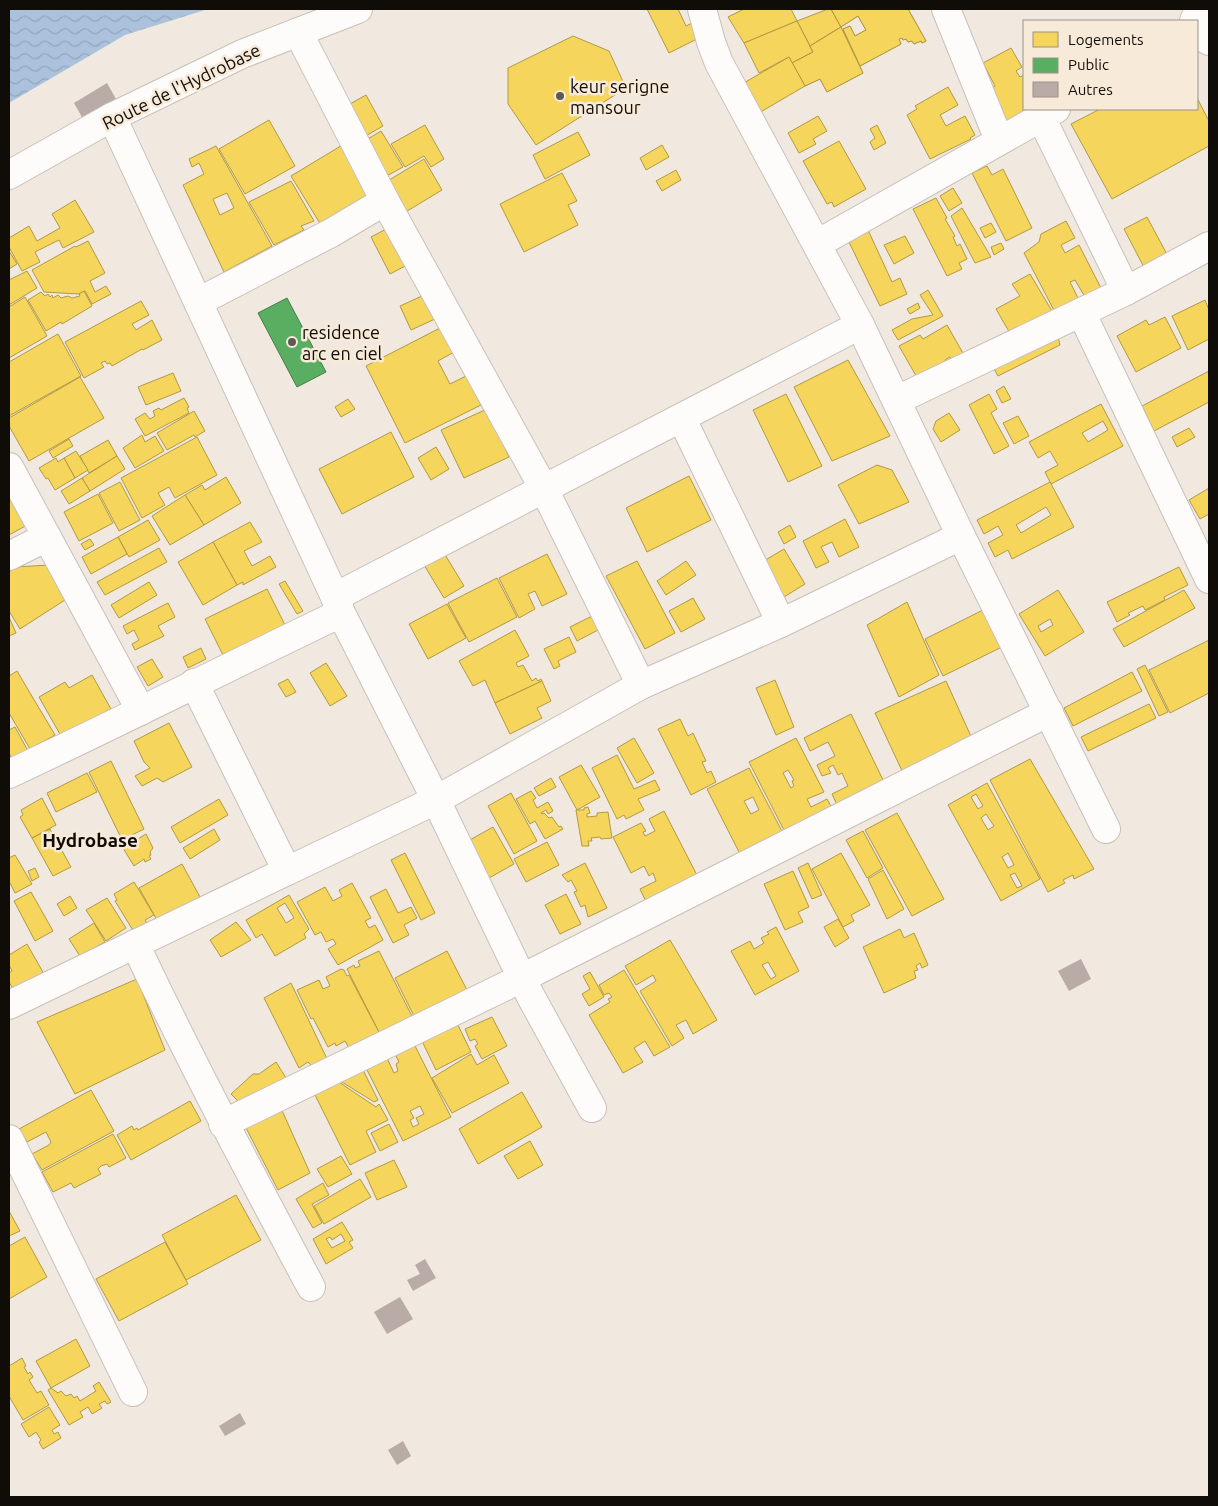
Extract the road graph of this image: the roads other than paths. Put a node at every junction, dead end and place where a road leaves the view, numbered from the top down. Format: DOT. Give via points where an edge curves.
graph roads {
  1 [pos="358,9"];
  2 [pos="702,9"];
  3 [pos="946,9"];
  4 [pos="298,32"];
  5 [pos="1198,35"];
  6 [pos="1209,41"];
  7 [pos="1048,113"];
  8 [pos="112,117"];
  9 [pos="999,140"];
  10 [pos="9,175"];
  11 [pos="385,201"];
  12 [pos="817,244"];
  13 [pos="1209,246"];
  14 [pos="1126,291"];
  15 [pos="198,302"];
  16 [pos="1081,312"];
  17 [pos="860,325"];
  18 [pos="897,400"];
  19 [pos="682,419"];
  20 [pos="9,467"];
  21 [pos="544,489"];
  22 [pos="961,536"];
  23 [pos="47,537"];
  24 [pos="9,556"];
  25 [pos="1209,579"];
  26 [pos="338,605"];
  27 [pos="781,623"];
  28 [pos="194,683"];
  29 [pos="641,685"];
  30 [pos="141,711"];
  31 [pos="1049,712"];
  32 [pos="9,774"];
  33 [pos="436,800"];
  34 [pos="1106,829"];
  35 [pos="287,871"];
  36 [pos="135,944"];
  37 [pos="522,978"];
  38 [pos="9,1005"];
  39 [pos="592,1108"];
  40 [pos="224,1124"];
  41 [pos="9,1139"];
  42 [pos="310,1287"];
  43 [pos="134,1392"];
  1 -- 4 [label="street, Route de l'Hydrobase"];
  2 -- 12 [label="street" via="719,64"];
  3 -- 9 [label="street"];
  4 -- 8 [label="street, Route de l'Hydrobase" via="242,54"];
  4 -- 11 [label="street"];
  5 -- 6 [label="street"];
  7 -- 9 [label="street"];
  7 -- 14 [label="street"];
  8 -- 10 [label="street, Route de l'Hydrobase"];
  8 -- 15 [label="street"];
  9 -- 12 [label="street"];
  11 -- 15 [label="street"];
  11 -- 21 [label="street"];
  12 -- 17 [label="street"];
  13 -- 14 [label="street"];
  14 -- 16 [label="street"];
  15 -- 26 [label="street"];
  16 -- 18 [label="street"];
  16 -- 25 [label="street"];
  17 -- 18 [label="street"];
  17 -- 19 [label="street"];
  18 -- 22 [label="street"];
  19 -- 21 [label="street"];
  19 -- 27 [label="street"];
  20 -- 23 [label="street"];
  21 -- 26 [label="street"];
  21 -- 29 [label="street"];
  22 -- 27 [label="street"];
  22 -- 31 [label="street"];
  23 -- 24 [label="street"];
  23 -- 30 [label="street"];
  26 -- 28 [label="street"];
  26 -- 33 [label="street"];
  27 -- 29 [label="street"];
  28 -- 30 [label="street"];
  28 -- 35 [label="street"];
  29 -- 33 [label="street"];
  30 -- 32 [label="street"];
  31 -- 34 [label="street"];
  31 -- 37 [label="street"];
  33 -- 35 [label="street"];
  33 -- 37 [label="street"];
  35 -- 36 [label="street"];
  36 -- 38 [label="street"];
  36 -- 40 [label="street"];
  37 -- 39 [label="street"];
  37 -- 40 [label="street"];
  40 -- 42 [label="street"];
  41 -- 43 [label="street"];
}
